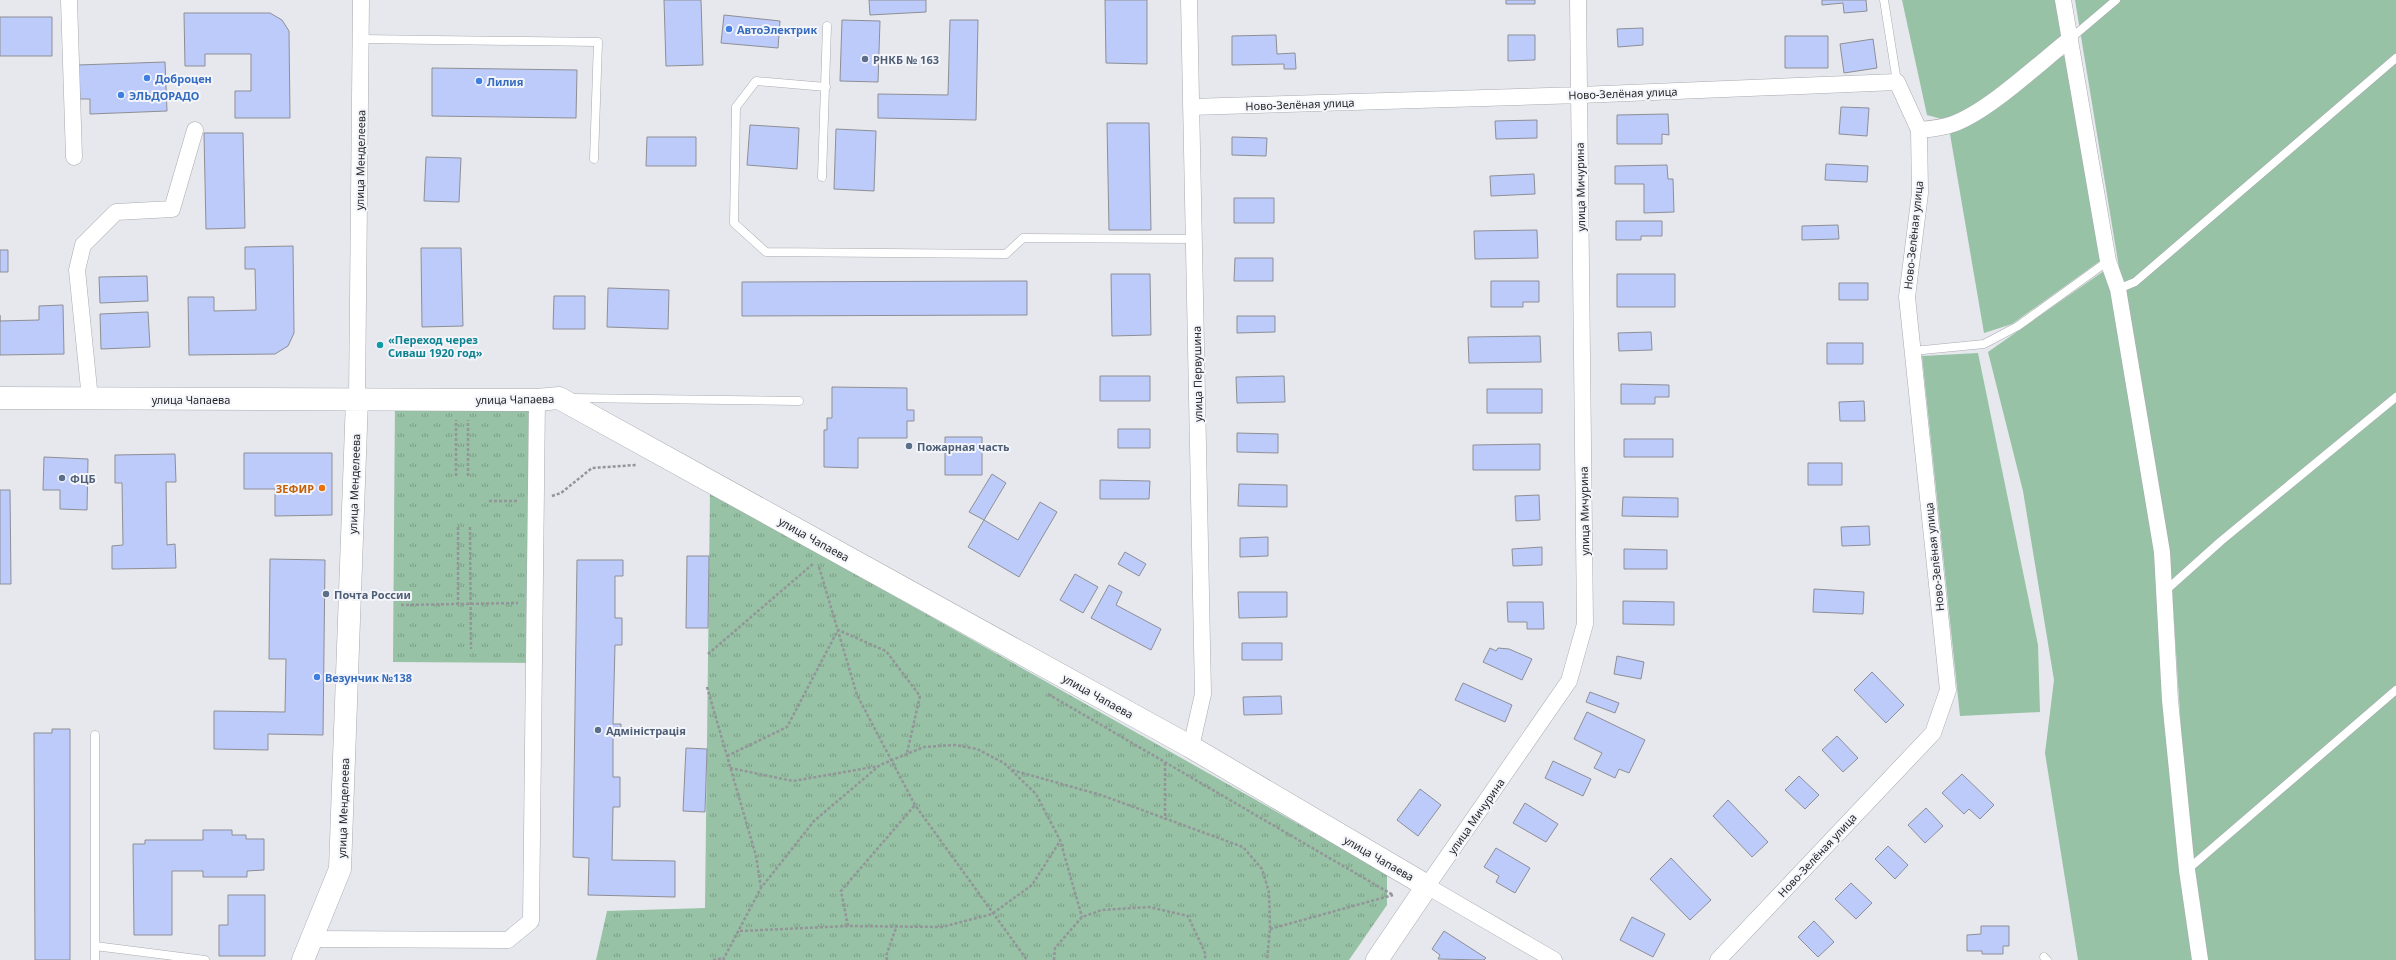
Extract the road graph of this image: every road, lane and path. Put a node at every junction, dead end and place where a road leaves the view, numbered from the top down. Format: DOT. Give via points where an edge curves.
graph roads {
  1 [pos="69,0"];
  2 [pos="361,0"];
  3 [pos="1189,0"];
  4 [pos="1578,0"];
  5 [pos="1884,0"];
  6 [pos="2063,0"];
  7 [pos="2116,0"];
  8 [pos="827,26"];
  9 [pos="361,39"];
  10 [pos="2070,39"];
  11 [pos="2396,58"];
  12 [pos="1897,82"];
  13 [pos="826,87"];
  14 [pos="1580,95"];
  15 [pos="1191,107"];
  16 [pos="195,130"];
  17 [pos="1919,130"];
  18 [pos="74,157"];
  19 [pos="594,159"];
  20 [pos="822,177"];
  21 [pos="1194,239"];
  22 [pos="2108,261"];
  23 [pos="2118,289"];
  24 [pos="1913,351"];
  25 [pos="2396,397"];
  26 [pos="0,398"];
  27 [pos="90,398"];
  28 [pos="559,398"];
  29 [pos="357,399"];
  30 [pos="462,399"];
  31 [pos="537,400"];
  32 [pos="799,401"];
  33 [pos="643,464"];
  34 [pos="456,476"];
  35 [pos="468,476"];
  36 [pos="489,501"];
  37 [pos="537,501"];
  38 [pos="458,527"];
  39 [pos="470,527"];
  40 [pos="2164,592"];
  41 [pos="458,603"];
  42 [pos="471,603"];
  43 [pos="536,603"];
  44 [pos="401,605"];
  45 [pos="838,630"];
  46 [pos="471,649"];
  47 [pos="708,654"];
  48 [pos="707,687"];
  49 [pos="2396,690"];
  50 [pos="1042,691"];
  51 [pos="95,735"];
  52 [pos="1191,747"];
  53 [pos="907,754"];
  54 [pos="727,756"];
  55 [pos="891,760"];
  56 [pos="1165,762"];
  57 [pos="880,766"];
  58 [pos="730,768"];
  59 [pos="1011,769"];
  60 [pos="915,805"];
  61 [pos="1165,820"];
  62 [pos="1060,840"];
  63 [pos="2187,870"];
  64 [pos="1427,886"];
  65 [pos="761,888"];
  66 [pos="992,914"];
  67 [pos="1082,918"];
  68 [pos="896,925"];
  69 [pos="848,926"];
  70 [pos="1270,929"];
  71 [pos="740,931"];
  72 [pos="312,939"];
  73 [pos="95,946"];
  74 [pos="724,959"];
  75 [pos="95,960"];
  76 [pos="205,960"];
  77 [pos="303,960"];
  78 [pos="713,960"];
  79 [pos="887,960"];
  80 [pos="1027,960"];
  81 [pos="1054,960"];
  82 [pos="1204,960"];
  83 [pos="1268,960"];
  84 [pos="1377,960"];
  85 [pos="1554,960"];
  86 [pos="1718,960"];
  87 [pos="2200,960"];
  1 -- 18 [label="street"];
  2 -- 9 [label="street, улица Менделеева"];
  3 -- 15 [label="street, улица Первушина"];
  4 -- 14 [label="street, улица Мичурина"];
  5 -- 12 [label="lane"];
  6 -- 10 [label="street"];
  7 -- 10 [label="lane"];
  8 -- 13 [label="lane"];
  9 -- 19 [label="lane" via="598,42"];
  9 -- 29 [label="street, улица Менделеева"];
  10 -- 17 [label="street" via="1969,117 1952,125"];
  10 -- 22 [label="street"];
  11 -- 23 [label="lane" via="2135,282"];
  12 -- 14 [label="street, Ново-Зелёная улица"];
  12 -- 17 [label="street, Ново-Зелёная улица"];
  13 -- 20 [label="lane"];
  13 -- 21 [label="lane" via="756,81 736,107 734,223 766,252 1006,254 1024,238"];
  14 -- 15 [label="street, Ново-Зелёная улица"];
  14 -- 64 [label="street, улица Мичурина" via="1585,624 1569,681"];
  15 -- 21 [label="street, улица Первушина"];
  16 -- 27 [label="street" via="172,209 116,212 83,245 77,270"];
  17 -- 24 [label="street, Ново-Зелёная улица" via="1920,193 1907,297"];
  21 -- 52 [label="street, улица Первушина" via="1203,694"];
  22 -- 23 [label="street"];
  22 -- 24 [label="lane" via="2018,326 1984,344"];
  23 -- 40 [label="street" via="2162,552"];
  24 -- 86 [label="street, Ново-Зелёная улица" via="1948,690 1933,733"];
  25 -- 40 [label="lane" via="2221,541"];
  26 -- 27 [label="main road, улица Чапаева"];
  27 -- 29 [label="main road, улица Чапаева"];
  28 -- 31 [label="main road, улица Чапаева"];
  28 -- 32 [label="lane"];
  28 -- 52 [label="main road, улица Чапаева"];
  29 -- 30 [label="main road, улица Чапаева"];
  29 -- 72 [label="main road, улица Менделеева" via="340,869"];
  30 -- 31 [label="main road, улица Чапаева"];
  30 -- 34 [label="path"];
  30 -- 35 [label="path"];
  31 -- 37 [label="street"];
  33 -- 37 [label="path" via="592,468 561,494"];
  36 -- 37 [label="path"];
  37 -- 43 [label="street"];
  38 -- 41 [label="path"];
  39 -- 42 [label="path"];
  40 -- 63 [label="street" via="2170,700"];
  41 -- 42 [label="path"];
  41 -- 44 [label="path"];
  42 -- 43 [label="path"];
  42 -- 46 [label="path"];
  43 -- 72 [label="street" via="531,921 508,940"];
  45 -- 47 [label="path" via="817,560"];
  45 -- 53 [label="path" via="886,651 920,696"];
  45 -- 54 [label="path" via="787,727"];
  45 -- 55 [label="path" via="857,695"];
  48 -- 54 [label="path"];
  49 -- 63 [label="lane"];
  50 -- 56 [label="path"];
  51 -- 73 [label="lane"];
  52 -- 64 [label="main road, улица Чапаева"];
  53 -- 55 [label="path"];
  53 -- 59 [label="path" via="924,747 955,745 977,749"];
  54 -- 58 [label="path"];
  55 -- 57 [label="path"];
  55 -- 60 [label="path"];
  56 -- 61 [label="path"];
  56 -- 70 [label="path" via="1393,895"];
  57 -- 58 [label="path" via="793,781"];
  57 -- 65 [label="path" via="814,821"];
  58 -- 65 [label="path" via="756,856"];
  59 -- 61 [label="path" via="1101,795"];
  59 -- 62 [label="path" via="1036,794"];
  60 -- 66 [label="path"];
  60 -- 69 [label="path" via="841,891"];
  61 -- 70 [label="path" via="1244,847 1262,869 1269,892"];
  62 -- 66 [label="path" via="1032,885"];
  62 -- 67 [label="path"];
  63 -- 87 [label="street"];
  64 -- 84 [label="main road, улица Мичурина"];
  64 -- 85 [label="street, улица Чапаева"];
  65 -- 71 [label="path"];
  66 -- 68 [label="path" via="942,928"];
  66 -- 80 [label="path"];
  67 -- 81 [label="path" via="1055,948"];
  67 -- 82 [label="path" via="1102,910 1149,907 1188,916 1206,955"];
  68 -- 69 [label="path"];
  68 -- 79 [label="path"];
  69 -- 71 [label="path"];
  70 -- 83 [label="path"];
  71 -- 74 [label="path"];
  72 -- 77 [label="main road, улица Менделеева"];
  73 -- 75 [label="lane"];
  73 -- 76 [label="lane"];
  74 -- 78 [label="path"];
}
